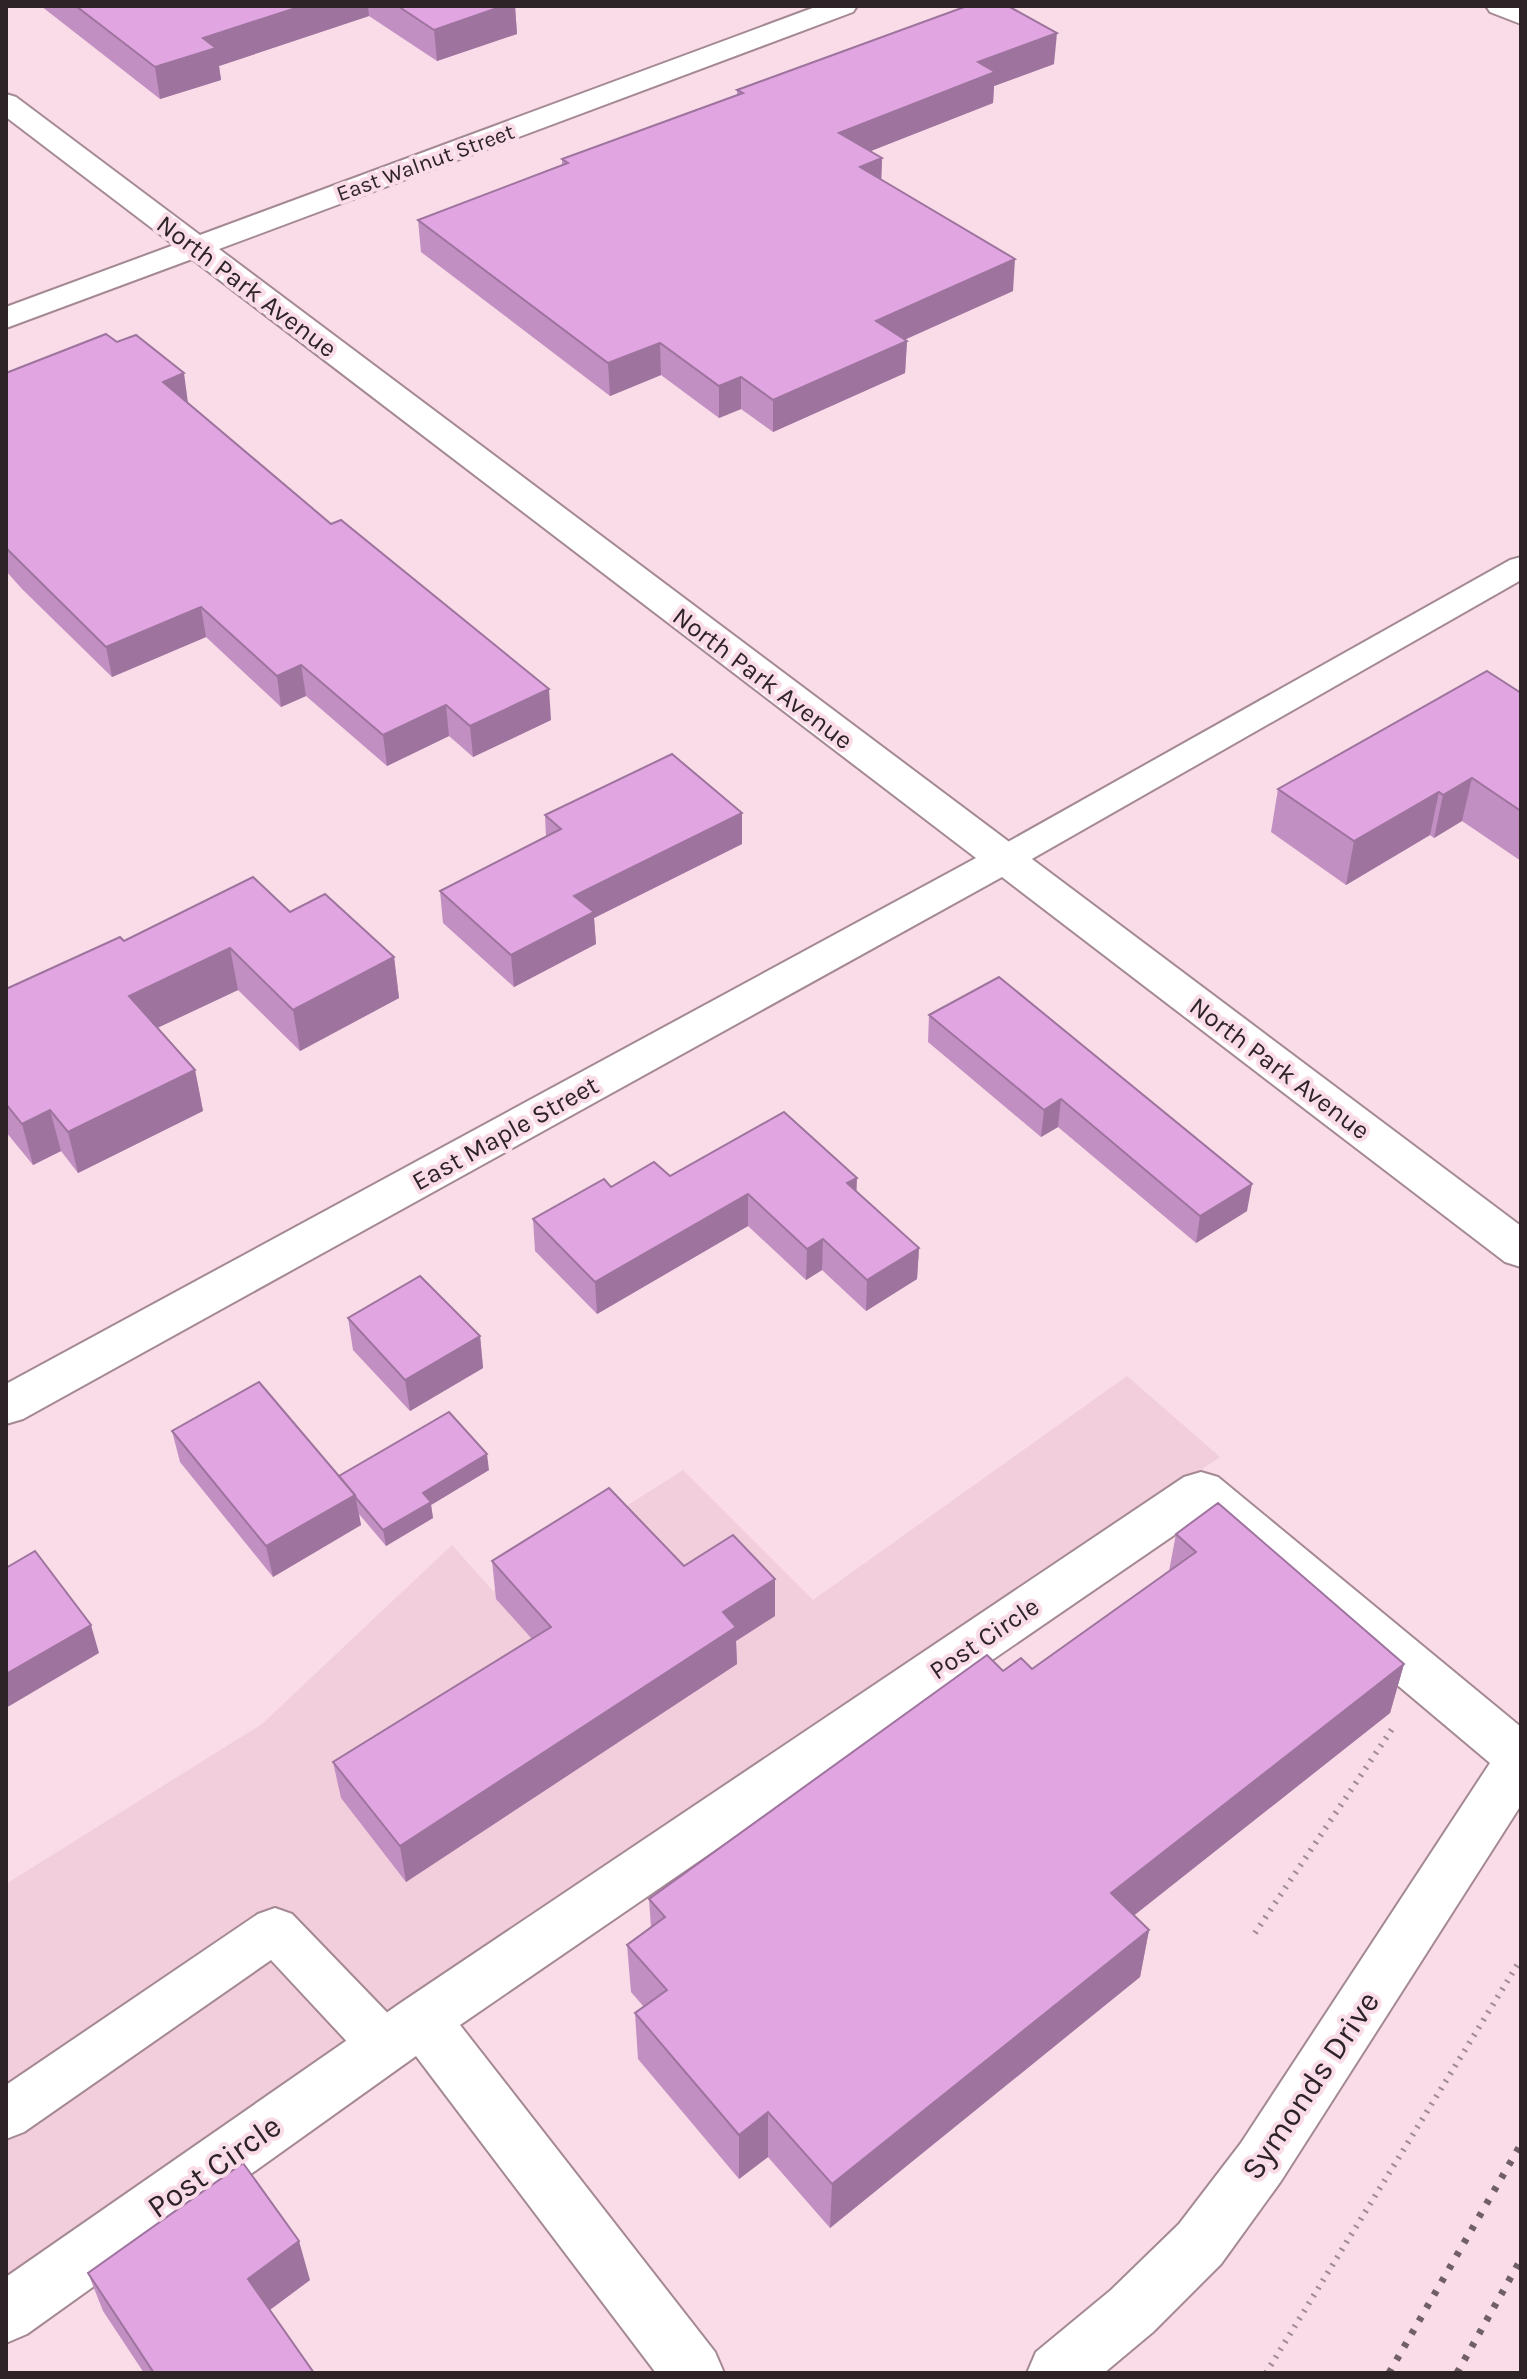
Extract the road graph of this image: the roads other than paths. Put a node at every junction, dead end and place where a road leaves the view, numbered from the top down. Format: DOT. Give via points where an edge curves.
graph roads {
  1 [pos="843,6"];
  2 [pos="1500,6"];
  3 [pos="1521,16"];
  4 [pos="6,103"];
  5 [pos="196,247"];
  6 [pos="6,318"];
  7 [pos="1521,567"];
  8 [pos="1003,860"];
  9 [pos="1521,1250"];
  10 [pos="6,1406"];
  11 [pos="1521,1759"];
  12 [pos="404,2033"];
  13 [pos="6,2115"];
  14 [pos="6,2313"];
  15 [pos="694,2373"];
  16 [pos="1057,2373"];
  1 -- 5 [label="street, East Walnut Street"];
  2 -- 3 [label="street"];
  4 -- 5 [label="street, North Park Avenue"];
  5 -- 6 [label="street, East Walnut Street"];
  5 -- 8 [label="street, North Park Avenue"];
  7 -- 8 [label="lane"];
  8 -- 9 [label="street, North Park Avenue"];
  8 -- 10 [label="street, East Maple Street"];
  11 -- 12 [label="street, Post Circle" via="1201,1491"];
  11 -- 16 [label="street, Symonds Drive" via="1261,2162 1200,2244 1132,2311"];
  12 -- 13 [label="lane" via="275,1930"];
  12 -- 14 [label="street, Post Circle"];
  12 -- 15 [label="street"];
}
